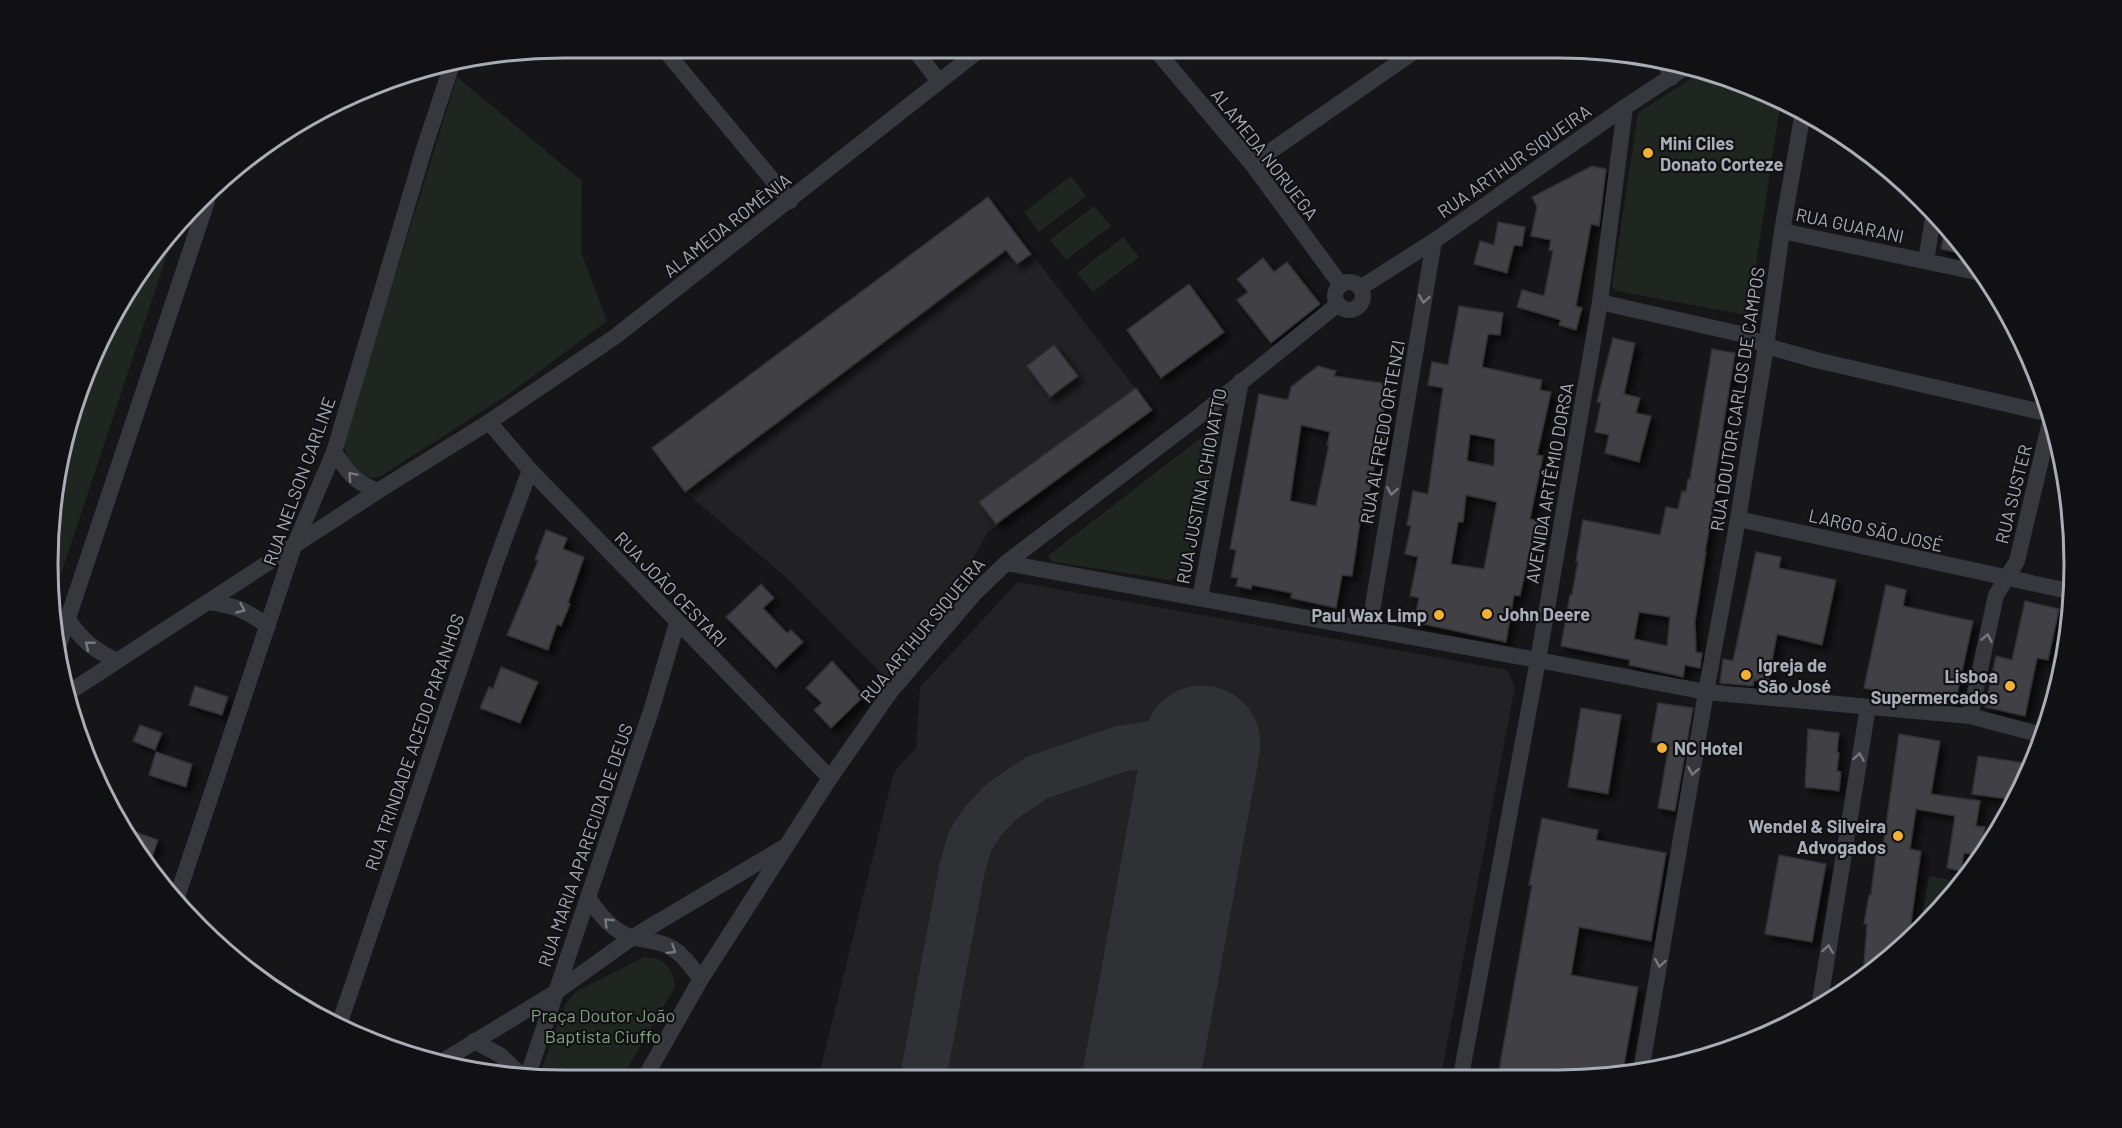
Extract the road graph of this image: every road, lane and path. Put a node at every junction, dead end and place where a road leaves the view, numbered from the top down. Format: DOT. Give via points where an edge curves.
graph roads {
  1 [pos="671,58"];
  2 [pos="921,58"];
  3 [pos="969,58"];
  4 [pos="1163,58"];
  5 [pos="1405,58"];
  6 [pos="1668,71"];
  7 [pos="449,72"];
  8 [pos="1678,73"];
  9 [pos="1671,78"];
  10 [pos="939,81"];
  11 [pos="1625,107"];
  12 [pos="1801,121"];
  13 [pos="1251,164"];
  14 [pos="790,201"];
  15 [pos="204,210"];
  16 [pos="1932,225"];
  17 [pos="1782,231"];
  18 [pos="1434,241"];
  19 [pos="1926,260"];
  20 [pos="1969,270"];
  21 [pos="1341,285"];
  22 [pos="1360,288"];
  23 [pos="1599,302"];
  24 [pos="1338,304"];
  25 [pos="1766,346"];
  26 [pos="1241,381"];
  27 [pos="2040,413"];
  28 [pos="489,422"];
  29 [pos="2047,435"];
  30 [pos="334,452"];
  31 [pos="530,470"];
  32 [pos="378,491"];
  33 [pos="1738,519"];
  34 [pos="294,546"];
  35 [pos="1005,563"];
  36 [pos="2006,578"];
  37 [pos="2062,590"];
  38 [pos="1200,598"];
  39 [pos="209,602"];
  40 [pos="68,620"];
  41 [pos="677,623"];
  42 [pos="268,626"];
  43 [pos="1369,629"];
  44 [pos="63,633"];
  45 [pos="1538,660"];
  46 [pos="117,661"];
  47 [pos="74,689"];
  48 [pos="1706,692"];
  49 [pos="1868,707"];
  50 [pos="1970,716"];
  51 [pos="2034,733"];
  52 [pos="830,778"];
  53 [pos="790,843"];
  54 [pos="179,891"];
  55 [pos="589,899"];
  56 [pos="633,938"];
  57 [pos="701,979"];
  58 [pos="556,992"];
  59 [pos="1821,996"];
  60 [pos="341,1018"];
  61 [pos="474,1041"];
  62 [pos="450,1056"];
  63 [pos="1643,1062"];
  64 [pos="512,1066"];
  65 [pos="529,1068"];
  66 [pos="649,1070"];
  67 [pos="1462,1070"];
  1 -- 14 [label="street"];
  2 -- 10 [label="street"];
  3 -- 10 [label="street, ALAMEDA ROMÊNIA"];
  4 -- 13 [label="street, ALAMEDA NORUEGA"];
  5 -- 13 [label="street"];
  6 -- 9 [label="street"];
  7 -- 30 [label="street, RUA NELSON CARLINE"];
  8 -- 9 [label="street, RUA ARTHUR SIQUEIRA"];
  9 -- 11 [label="street, RUA ARTHUR SIQUEIRA"];
  10 -- 14 [label="street, ALAMEDA ROMÊNIA"];
  11 -- 18 [label="street, RUA ARTHUR SIQUEIRA"];
  11 -- 23 [label="street, AVENIDA ARTÊMIO DORSA"];
  12 -- 17 [label="street, RUA DOUTOR CARLOS DE CAMPOS"];
  13 -- 21 [label="street, ALAMEDA NORUEGA"];
  14 -- 28 [label="street, ALAMEDA ROMÊNIA" via="616,336"];
  15 -- 40 [label="street"];
  16 -- 19 [label="street"];
  17 -- 19 [label="street, RUA GUARANI"];
  17 -- 25 [label="street, RUA DOUTOR CARLOS DE CAMPOS"];
  18 -- 22 [label="street, RUA ARTHUR SIQUEIRA"];
  18 -- 43 [label="street, RUA ALFREDO ORTENZI, one-way"];
  19 -- 20 [label="street, RUA GUARANI"];
  21 -- 22 [label="street" via="1349,282"];
  21 -- 24 [label="street" via="1335,296"];
  22 -- 24 [label="street" via="1363,297 1359,306 1346,310"];
  23 -- 25 [label="street" via="1745,335"];
  23 -- 45 [label="street, AVENIDA ARTÊMIO DORSA"];
  24 -- 26 [label="street, RUA ARTHUR SIQUEIRA"];
  25 -- 27 [label="street"];
  25 -- 33 [label="street, RUA DOUTOR CARLOS DE CAMPOS"];
  26 -- 35 [label="street, RUA ARTHUR SIQUEIRA"];
  26 -- 38 [label="street, RUA JUSTINA CHIOVATTO"];
  28 -- 31 [label="street, RUA JOÃO CESTARI"];
  28 -- 32 [label="street, ALAMEDA ROMÊNIA"];
  29 -- 36 [label="street, RUA SUSTER" via="2017,561"];
  32 -- 30 [label="street, one-way" via="361,485"];
  30 -- 34 [label="street, RUA NELSON CARLINE"];
  31 -- 41 [label="street, RUA JOÃO CESTARI"];
  31 -- 60 [label="street, RUA TRINDADE ACEDO PARANHOS"];
  32 -- 34 [label="street, ALAMEDA ROMÊNIA"];
  33 -- 36 [label="street, LARGO SÃO JOSÉ"];
  33 -- 48 [label="street, RUA DOUTOR CARLOS DE CAMPOS"];
  34 -- 39 [label="street, ALAMEDA ROMÊNIA"];
  34 -- 42 [label="street, RUA NELSON CARLINE"];
  35 -- 38 [label="street"];
  35 -- 52 [label="street, RUA ARTHUR SIQUEIRA" via="891,691"];
  36 -- 37 [label="street, LARGO SÃO JOSÉ"];
  50 -- 36 [label="street, RUA SUSTER, one-way" via="1996,595"];
  38 -- 43 [label="street"];
  39 -- 42 [label="street, one-way" via="233,605"];
  39 -- 46 [label="street, ALAMEDA ROMÊNIA"];
  40 -- 44 [label="street"];
  46 -- 40 [label="street, one-way" via="81,639"];
  41 -- 52 [label="street, RUA JOÃO CESTARI"];
  41 -- 55 [label="street, RUA MARIA APARECIDA DE DEUS"];
  42 -- 54 [label="street, RUA NELSON CARLINE"];
  43 -- 45 [label="street"];
  45 -- 48 [label="street"];
  45 -- 67 [label="street, AVENIDA ARTÊMIO DORSA"];
  46 -- 47 [label="street, ALAMEDA ROMÊNIA"];
  48 -- 49 [label="street"];
  48 -- 63 [label="street, RUA DOUTOR CARLOS DE CAMPOS, one-way"];
  49 -- 50 [label="street"];
  59 -- 49 [label="street, one-way"];
  50 -- 51 [label="street"];
  52 -- 53 [label="street, RUA ARTHUR SIQUEIRA"];
  53 -- 56 [label="street"];
  53 -- 57 [label="street, RUA ARTHUR SIQUEIRA"];
  56 -- 55 [label="street, one-way" via="605,921"];
  55 -- 58 [label="street, RUA MARIA APARECIDA DE DEUS"];
  56 -- 57 [label="street, one-way" via="673,948"];
  56 -- 58 [label="street"];
  57 -- 66 [label="street, RUA ARTHUR SIQUEIRA"];
  58 -- 61 [label="street"];
  58 -- 65 [label="street, RUA MARIA APARECIDA DE DEUS"];
  61 -- 62 [label="street"];
  61 -- 64 [label="street"];
}
